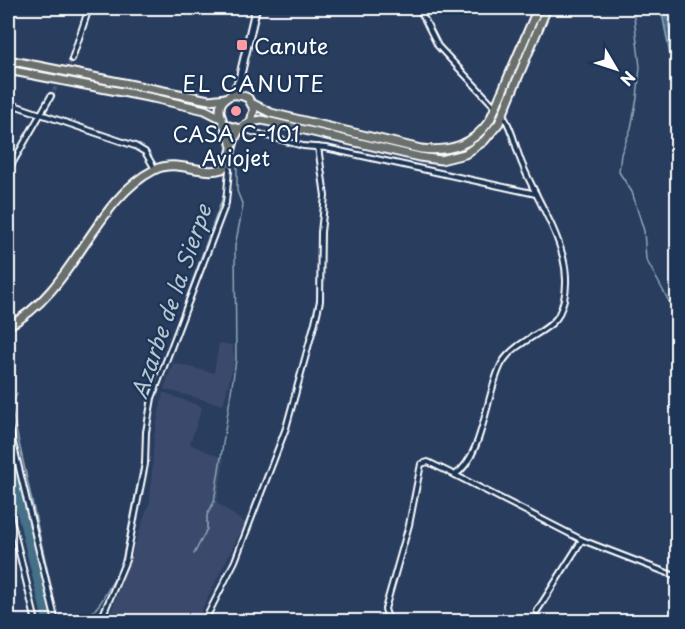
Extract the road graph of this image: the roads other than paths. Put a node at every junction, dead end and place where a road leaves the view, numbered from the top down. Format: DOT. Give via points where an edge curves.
graph roads {
  1 [pos="89,8"];
  2 [pos="256,8"];
  3 [pos="419,8"];
  4 [pos="538,8"];
  5 [pos="547,8"];
  6 [pos="72,59"];
  7 [pos="8,60"];
  8 [pos="8,70"];
  9 [pos="239,81"];
  10 [pos="51,96"];
  11 [pos="228,97"];
  12 [pos="250,101"];
  13 [pos="8,104"];
  14 [pos="496,109"];
  15 [pos="43,113"];
  16 [pos="503,114"];
  17 [pos="221,118"];
  18 [pos="251,122"];
  19 [pos="225,125"];
  20 [pos="241,129"];
  21 [pos="318,147"];
  22 [pos="231,148"];
  23 [pos="227,164"];
  24 [pos="155,170"];
  25 [pos="8,171"];
  26 [pos="536,194"];
  27 [pos="8,326"];
  28 [pos="8,422"];
  29 [pos="455,475"];
  30 [pos="8,507"];
  31 [pos="582,540"];
  32 [pos="678,578"];
  33 [pos="537,611"];
  34 [pos="36,621"];
  35 [pos="56,621"];
  36 [pos="100,621"];
  37 [pos="204,621"];
  38 [pos="389,621"];
  1 -- 6 [label="street"];
  2 -- 9 [label="main road"];
  3 -- 14 [label="street" via="438,46"];
  4 -- 14 [label="main road"];
  5 -- 16 [label="main road"];
  7 -- 11 [label="main road" via="209,100"];
  8 -- 17 [label="main road" via="153,98 205,110"];
  9 -- 11 [label="main road"];
  9 -- 12 [label="main road"];
  10 -- 15 [label="street"];
  11 -- 12 [label="main road" via="237,94"];
  11 -- 17 [label="main road" via="220,107"];
  12 -- 14 [label="main road" via="271,113 433,150 453,149 471,141 485,128"];
  12 -- 18 [label="main road" via="254,113"];
  13 -- 15 [label="street"];
  15 -- 24 [label="street" via="135,146 145,152"];
  15 -- 25 [label="street"];
  16 -- 18 [label="main road" via="491,134 475,148 441,160 262,120"];
  16 -- 26 [label="street"];
  17 -- 19 [label="main road"];
  18 -- 20 [label="main road"];
  19 -- 20 [label="main road"];
  19 -- 22 [label="main road"];
  20 -- 21 [label="street"];
  20 -- 22 [label="main road"];
  21 -- 26 [label="street"];
  21 -- 37 [label="street" via="325,196 320,301 315,322 286,428 235,561"];
  22 -- 23 [label="main road"];
  23 -- 24 [label="main road" via="216,170 176,165"];
  23 -- 36 [label="street" via="230,170 225,203 152,398 145,464 126,560"];
  24 -- 27 [label="main road" via="122,197 50,291"];
  26 -- 29 [label="street" via="556,230 565,263 563,298 553,322 524,340 502,363 488,412 465,468"];
  28 -- 35 [label="street"];
  29 -- 31 [label="street"];
  29 -- 38 [label="street" via="428,462 418,468 409,525 385,609"];
  30 -- 34 [label="street"];
  31 -- 32 [label="street"];
  31 -- 33 [label="street"];
}
